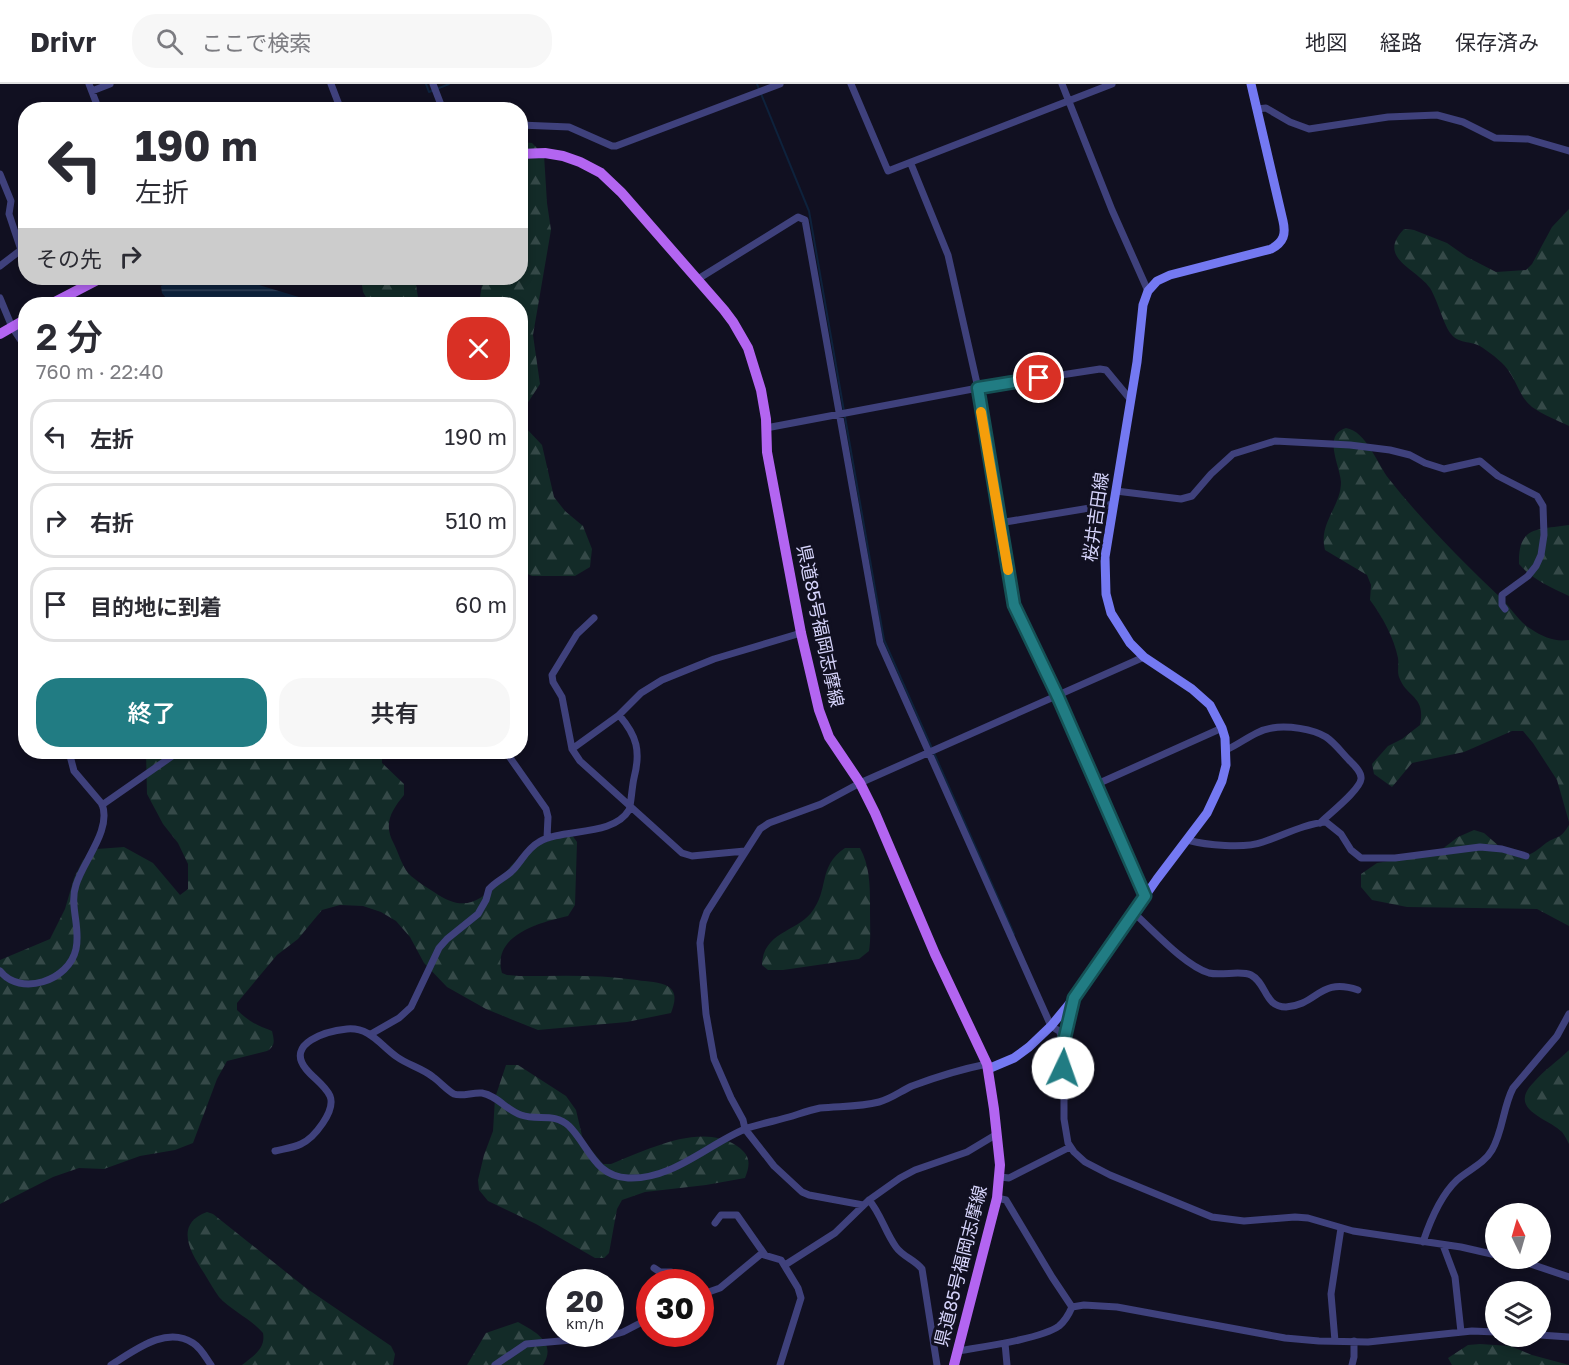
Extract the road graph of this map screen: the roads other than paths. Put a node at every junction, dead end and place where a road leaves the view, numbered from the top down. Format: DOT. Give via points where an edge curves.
graph roads {
  1 [pos="110,84"];
  2 [pos="331,84"];
  3 [pos="433,84"];
  4 [pos="780,84"];
  5 [pos="850,84"];
  6 [pos="1062,84"];
  7 [pos="1112,84"];
  8 [pos="1251,84"];
  9 [pos="90,88"];
  10 [pos="1069,101"];
  11 [pos="96,102"];
  12 [pos="338,102"];
  13 [pos="440,102"];
  14 [pos="1257,109"];
  15 [pos="528,125"];
  16 [pos="1569,151"];
  17 [pos="528,154"];
  18 [pos="911,164"];
  19 [pos="0,174"];
  20 [pos="18,236"];
  21 [pos="18,252"];
  22 [pos="0,266"];
  23 [pos="698,279"];
  24 [pos="88,285"];
  25 [pos="1148,291"];
  26 [pos="64,297"];
  27 [pos="0,298"];
  28 [pos="18,324"];
  29 [pos="12,327"];
  30 [pos="0,334"];
  31 [pos="18,336"];
  32 [pos="978,388"];
  33 [pos="1130,399"];
  34 [pos="839,414"];
  35 [pos="766,428"];
  36 [pos="1116,492"];
  37 [pos="1114,504"];
  38 [pos="999,523"];
  39 [pos="1505,609"];
  40 [pos="594,618"];
  41 [pos="801,633"];
  42 [pos="1144,657"];
  43 [pos="1058,697"];
  44 [pos="619,715"];
  45 [pos="1222,728"];
  46 [pos="572,749"];
  47 [pos="1226,750"];
  48 [pos="929,753"];
  49 [pos="71,759"];
  50 [pos="168,759"];
  51 [pos="511,759"];
  52 [pos="860,783"];
  53 [pos="1095,785"];
  54 [pos="102,805"];
  55 [pos="630,808"];
  56 [pos="1320,823"];
  57 [pos="547,838"];
  58 [pos="1187,840"];
  59 [pos="745,851"];
  60 [pos="1526,856"];
  61 [pos="1145,896"];
  62 [pos="1134,913"];
  63 [pos="0,971"];
  64 [pos="1358,990"];
  65 [pos="1074,998"];
  66 [pos="1569,1014"];
  67 [pos="1051,1026"];
  68 [pos="371,1034"];
  69 [pos="1064,1041"];
  70 [pos="988,1066"];
  71 [pos="745,1129"];
  72 [pos="997,1134"];
  73 [pos="1070,1147"];
  74 [pos="275,1150"];
  75 [pos="1000,1177"];
  76 [pos="997,1198"];
  77 [pos="869,1200"];
  78 [pos="863,1205"];
  79 [pos="715,1222"];
  80 [pos="1341,1228"];
  81 [pos="1423,1242"];
  82 [pos="1443,1245"];
  83 [pos="1485,1253"];
  84 [pos="765,1255"];
  85 [pos="785,1265"];
  86 [pos="1545,1269"];
  87 [pos="1569,1277"];
  88 [pos="714,1290"];
  89 [pos="1072,1307"];
  90 [pos="636,1325"];
  91 [pos="1461,1332"];
  92 [pos="1485,1332"];
  93 [pos="1551,1336"];
  94 [pos="1569,1337"];
  95 [pos="1335,1341"];
  96 [pos="1354,1341"];
  97 [pos="1005,1343"];
  98 [pos="958,1352"];
  99 [pos="111,1365"];
  100 [pos="211,1365"];
  101 [pos="495,1365"];
  102 [pos="780,1365"];
  103 [pos="937,1365"];
  104 [pos="954,1365"];
  105 [pos="1007,1365"];
  106 [pos="1352,1365"];
  1 -- 9 [label="street"];
  2 -- 12 [label="street"];
  3 -- 13 [label="street"];
  4 -- 15 [label="street" via="616,146 569,127"];
  5 -- 18 [label="street" via="888,171"];
  6 -- 10 [label="street"];
  7 -- 10 [label="street"];
  8 -- 14 [label="main road"];
  9 -- 11 [label="street"];
  10 -- 18 [label="street"];
  10 -- 25 [label="street"];
  14 -- 16 [label="street" via="1266,108 1310,129 1388,117 1437,116 1463,122 1495,138 1528,139"];
  14 -- 25 [label="main road" via="1285,231 1279,245 1170,275"];
  17 -- 23 [label="main road, 県道85号福岡志摩線" via="563,156 601,173"];
  18 -- 32 [label="street" via="948,255"];
  19 -- 20 [label="street" via="11,201 9,214"];
  21 -- 22 [label="street"];
  23 -- 34 [label="street" via="798,217 805,220"];
  23 -- 35 [label="main road, 県道85号福岡志摩線" via="733,322 748,348 760,383"];
  24 -- 26 [label="main road"];
  25 -- 33 [label="main road, 桜井吉田線"];
  27 -- 29 [label="street"];
  28 -- 29 [label="main road"];
  29 -- 30 [label="main road"];
  29 -- 31 [label="street"];
  32 -- 33 [label="street" via="1100,369 1106,370"];
  32 -- 34 [label="street"];
  32 -- 38 [label="street"];
  33 -- 36 [label="main road, 桜井吉田線"];
  34 -- 35 [label="street"];
  34 -- 48 [label="street" via="880,643"];
  35 -- 41 [label="main road, 県道85号福岡志摩線" via="767,452"];
  36 -- 37 [label="main road, 桜井吉田線"];
  36 -- 39 [label="street" via="1180,499 1192,496 1233,454 1275,441 1390,450 1444,469 1480,461 1498,476 1537,496 1543,506 1541,555 1528,576 1502,595"];
  37 -- 38 [label="street"];
  37 -- 42 [label="main road, 桜井吉田線" via="1105,557 1106,594 1119,627"];
  38 -- 43 [label="street" via="1014,605"];
  40 -- 46 [label="street" via="577,634 552,675 562,697"];
  41 -- 44 [label="street" via="714,659 662,680 636,697"];
  41 -- 52 [label="main road, 県道85号福岡志摩線" via="826,730"];
  42 -- 43 [label="street"];
  42 -- 45 [label="main road, 桜井吉田線" via="1210,705"];
  43 -- 48 [label="street"];
  43 -- 53 [label="street"];
  44 -- 46 [label="street"];
  44 -- 55 [label="street" via="637,744"];
  45 -- 47 [label="main road, 桜井吉田線"];
  45 -- 53 [label="street"];
  46 -- 55 [label="street" via="589,771"];
  47 -- 56 [label="street" via="1268,728 1326,737 1355,767 1361,780"];
  47 -- 58 [label="main road, 桜井吉田線" via="1224,773 1216,795"];
  48 -- 52 [label="street"];
  48 -- 67 [label="street"];
  49 -- 54 [label="street" via="74,771"];
  50 -- 54 [label="street"];
  51 -- 57 [label="street" via="546,810"];
  52 -- 59 [label="street" via="821,804 769,823"];
  52 -- 70 [label="main road, 県道85号福岡志摩線" via="934,954"];
  53 -- 61 [label="street"];
  54 -- 63 [label="street" via="102,828 74,889 78,933 70,963 58,976 40,982 18,983"];
  55 -- 57 [label="street" via="595,830"];
  55 -- 59 [label="street" via="682,853 692,856"];
  56 -- 58 [label="street" via="1256,844"];
  56 -- 60 [label="street" via="1333,825 1361,858 1395,858 1480,847"];
  57 -- 68 [label="street" via="530,848 512,871 489,889 478,914 439,948 417,997 404,1015"];
  58 -- 61 [label="main road, 桜井吉田線"];
  59 -- 71 [label="street" via="707,912 700,943 711,1048"];
  61 -- 62 [label="main road, 桜井吉田線"];
  62 -- 64 [label="street" via="1200,969 1224,975 1251,975 1277,1006 1303,1004 1329,987 1343,985"];
  62 -- 65 [label="main road, 桜井吉田線"];
  65 -- 67 [label="main road, 桜井吉田線"];
  65 -- 69 [label="street, 桜井吉田線"];
  66 -- 81 [label="street" via="1557,1036 1513,1088 1491,1152 1445,1195"];
  67 -- 69 [label="street"];
  67 -- 70 [label="main road, 桜井吉田線" via="1014,1058"];
  68 -- 71 [label="street" via="396,1056 423,1069 454,1094 480,1093 497,1098 525,1116 557,1117 570,1127 594,1161 613,1175 643,1177 666,1170"];
  68 -- 74 [label="street" via="351,1029 333,1031 304,1044 300,1059 331,1100 328,1114 309,1140"];
  69 -- 73 [label="street, 桜井吉田線" via="1064,1119"];
  70 -- 71 [label="street" via="912,1086 881,1102 818,1109"];
  70 -- 72 [label="main road, 県道85号福岡志摩線"];
  71 -- 78 [label="street" via="774,1166 802,1192"];
  72 -- 75 [label="main road, 県道85号福岡志摩線"];
  72 -- 77 [label="street" via="967,1152 915,1170"];
  73 -- 75 [label="street" via="1009,1178"];
  73 -- 80 [label="street" via="1095,1167 1212,1217 1244,1221 1295,1216"];
  75 -- 76 [label="main road, 県道85号福岡志摩線"];
  76 -- 89 [label="street" via="1006,1200"];
  76 -- 98 [label="main road, 県道85号福岡志摩線"];
  77 -- 78 [label="street"];
  77 -- 103 [label="street" via="897,1249 922,1269"];
  78 -- 85 [label="street" via="835,1233"];
  79 -- 84 [label="street" via="721,1215 737,1215"];
  80 -- 81 [label="street"];
  80 -- 95 [label="street" via="1331,1293"];
  81 -- 82 [label="street"];
  82 -- 83 [label="street"];
  82 -- 91 [label="street" via="1455,1278"];
  84 -- 85 [label="street"];
  84 -- 88 [label="street" via="757,1256"];
  85 -- 102 [label="street" via="801,1298"];
  86 -- 87 [label="street"];
  89 -- 95 [label="street" via="1117,1307 1285,1338"];
  89 -- 97 [label="street" via="1057,1328"];
  90 -- 101 [label="street" via="606,1337 526,1344"];
  91 -- 92 [label="street"];
  91 -- 96 [label="street"];
  93 -- 94 [label="street"];
  95 -- 96 [label="street"];
  96 -- 106 [label="street"];
  97 -- 98 [label="street"];
  97 -- 105 [label="street"];
  98 -- 104 [label="main road, 県道85号福岡志摩線"];
  99 -- 100 [label="street" via="155,1341 173,1336 193,1343"];
}
